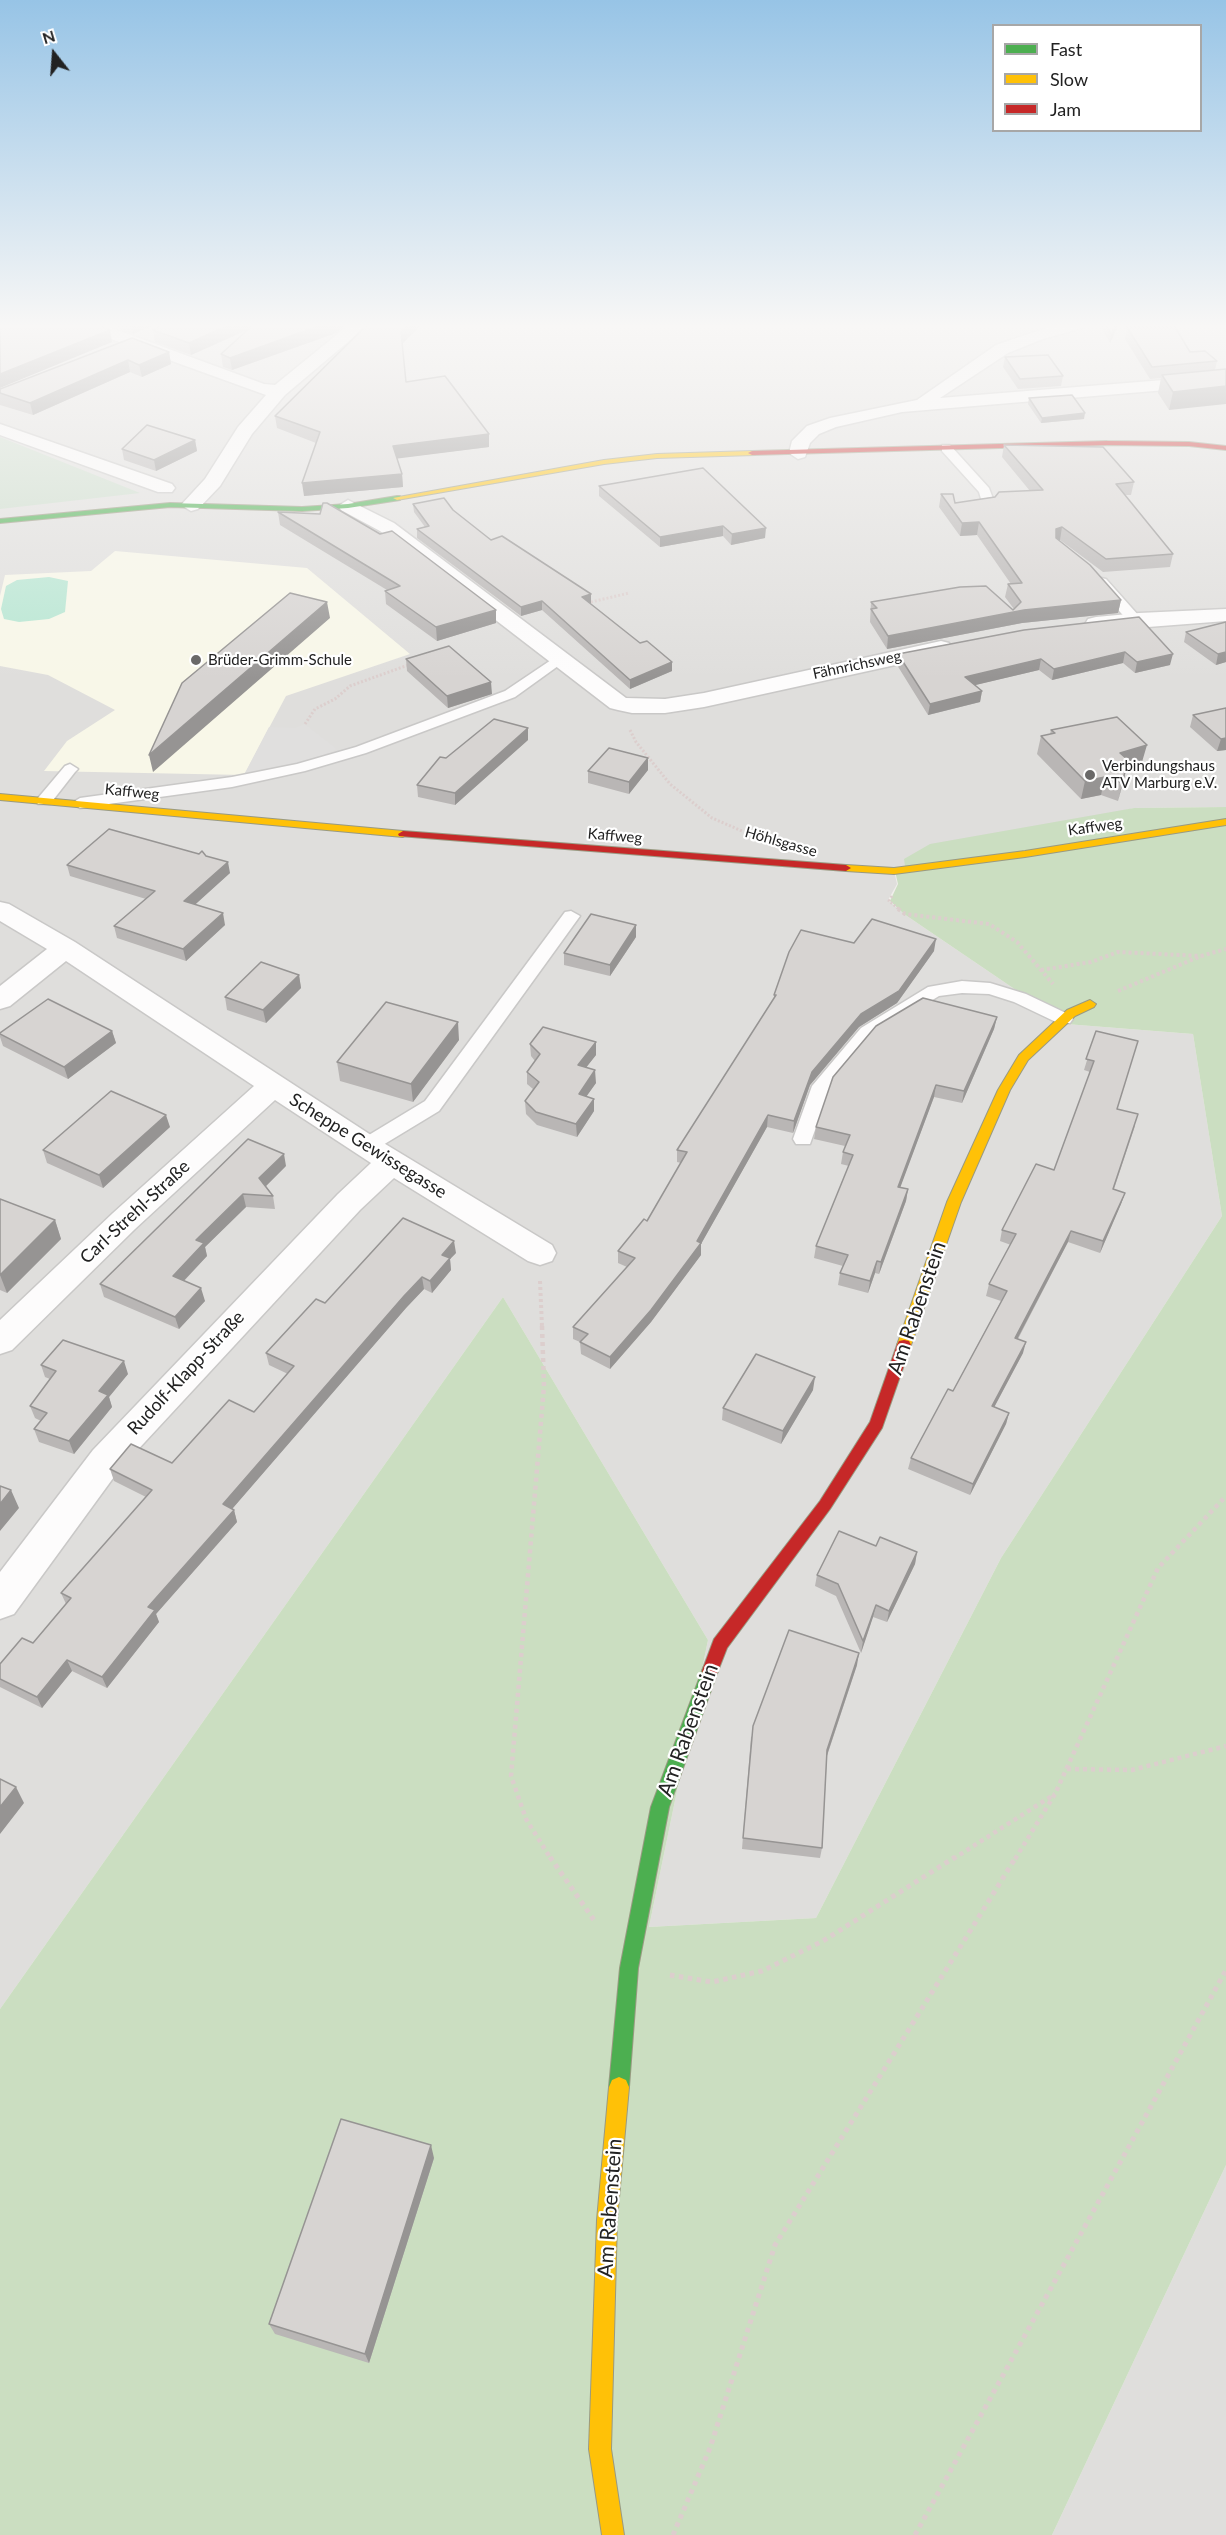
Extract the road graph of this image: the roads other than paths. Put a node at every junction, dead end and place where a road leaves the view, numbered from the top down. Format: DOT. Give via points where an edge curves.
graph roads {
  1 [pos="37,442"];
  2 [pos="237,442"];
  3 [pos="801,442"];
  4 [pos="946,448"];
  5 [pos="1226,448"];
  6 [pos="798,453"];
  7 [pos="165,488"];
  8 [pos="191,505"];
  9 [pos="348,506"];
  10 [pos="957,510"];
  11 [pos="0,521"];
  12 [pos="1094,573"];
  13 [pos="1226,615"];
  14 [pos="1134,619"];
  15 [pos="1078,626"];
  16 [pos="966,643"];
  17 [pos="560,658"];
  18 [pos="70,769"];
  19 [pos="0,797"];
  20 [pos="45,801"];
  21 [pos="77,803"];
  22 [pos="1226,822"];
  23 [pos="0,910"];
  24 [pos="571,916"];
  25 [pos="65,948"];
  26 [pos="0,1000"];
  27 [pos="1090,1004"];
  28 [pos="1067,1016"];
  29 [pos="273,1086"];
  30 [pos="803,1139"];
  31 [pos="379,1154"];
  32 [pos="540,1253"];
  33 [pos="0,1341"];
  34 [pos="0,1602"];
  35 [pos="613,2535"];
  1 -- 7 [label="street"];
  2 -- 8 [label="street" via="213,482"];
  3 -- 6 [label="street"];
  4 -- 5 [label="street" via="1107,443"];
  4 -- 6 [label="street"];
  4 -- 10 [label="lane" via="985,491 989,504"];
  6 -- 9 [label="street" via="657,456 604,462"];
  8 -- 9 [label="street"];
  8 -- 11 [label="street"];
  9 -- 17 [label="street" via="387,527"];
  12 -- 14 [label="lane"];
  13 -- 14 [label="street"];
  14 -- 15 [label="street"];
  16 -- 17 [label="street, Fähnrichsweg" via="665,706 625,704"];
  17 -- 21 [label="lane" via="510,694 361,750 232,782"];
  18 -- 20 [label="lane"];
  19 -- 20 [label="street, Kaffweg"];
  20 -- 21 [label="street, Kaffweg"];
  21 -- 22 [label="street, Kaffweg" via="453,839 894,871"];
  23 -- 25 [label="street, Scheppe Gewissegasse"];
  24 -- 31 [label="lane" via="448,1087"];
  25 -- 26 [label="street"];
  25 -- 29 [label="street, Scheppe Gewissegasse"];
  27 -- 28 [label="street, Am Rabenstein"];
  28 -- 30 [label="lane" via="990,989 934,991 867,1032 821,1086"];
  28 -- 35 [label="street, Am Rabenstein" via="1023,1058 1004,1090 954,1202 877,1424 825,1505 720,1644 660,1807 629,1968 607,2220 600,2449"];
  29 -- 31 [label="street, Scheppe Gewissegasse"];
  29 -- 33 [label="street, Carl-Strehl-Straße" via="124,1221"];
  31 -- 32 [label="street, Scheppe Gewissegasse"];
  31 -- 34 [label="street, Rudolf-Klapp-Straße" via="341,1211 106,1460"];
}
